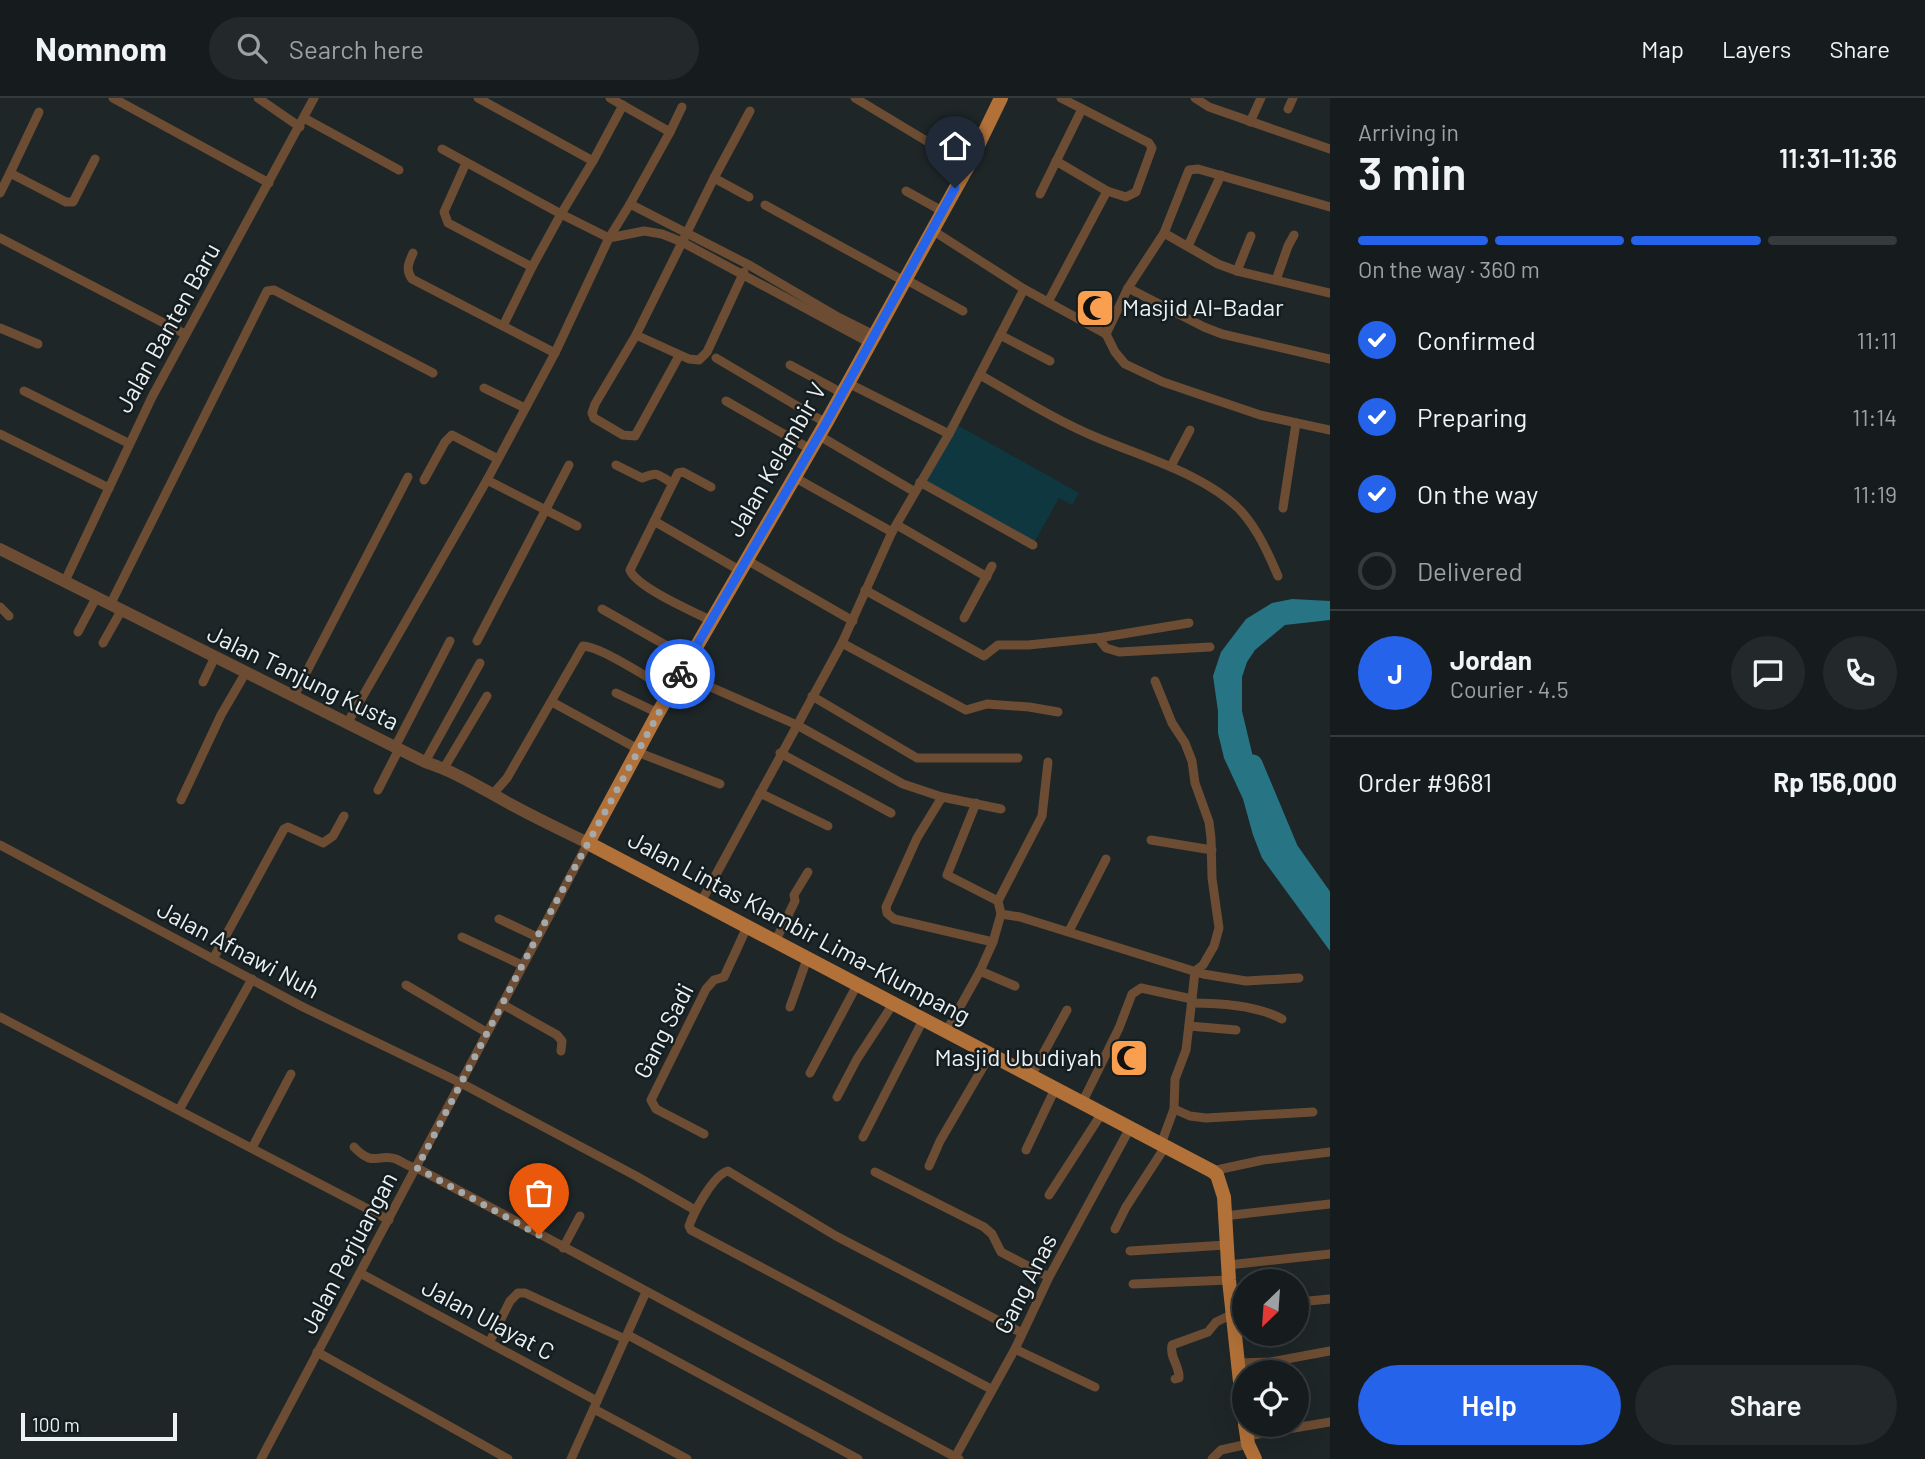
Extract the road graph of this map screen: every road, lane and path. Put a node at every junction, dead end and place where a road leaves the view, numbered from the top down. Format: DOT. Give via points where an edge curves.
graph roads {
  1 [pos="113,98"];
  2 [pos="258,98"];
  3 [pos="314,98"];
  4 [pos="478,98"];
  5 [pos="610,98"];
  6 [pos="855,98"];
  7 [pos="1001,98"];
  8 [pos="1060,98"];
  9 [pos="1195,98"];
  10 [pos="1261,98"];
  11 [pos="1293,98"];
  12 [pos="623,105"];
  13 [pos="682,107"];
  14 [pos="1082,109"];
  15 [pos="1288,109"];
  16 [pos="750,111"];
  17 [pos="39,112"];
  18 [pos="302,122"];
  19 [pos="1250,122"];
  20 [pos="670,132"];
  21 [pos="442,149"];
  22 [pos="1330,149"];
  23 [pos="95,159"];
  24 [pos="593,161"];
  25 [pos="1056,161"];
  26 [pos="466,163"];
  27 [pos="968,166"];
  28 [pos="400,170"];
  29 [pos="10,173"];
  30 [pos="1221,175"];
  31 [pos="714,178"];
  32 [pos="269,183"];
  33 [pos="906,191"];
  34 [pos="1107,191"];
  35 [pos="0,193"];
  36 [pos="1040,194"];
  37 [pos="749,197"];
  38 [pos="630,204"];
  39 [pos="765,205"];
  40 [pos="1330,208"];
  41 [pos="942,211"];
  42 [pos="647,212"];
  43 [pos="562,214"];
  44 [pos="932,230"];
  45 [pos="644,231"];
  46 [pos="687,231"];
  47 [pos="1164,233"];
  48 [pos="1294,235"];
  49 [pos="1251,236"];
  50 [pos="0,238"];
  51 [pos="609,238"];
  52 [pos="682,242"];
  53 [pos="1188,246"];
  54 [pos="413,253"];
  55 [pos="748,265"];
  56 [pos="532,267"];
  57 [pos="1237,271"];
  58 [pos="743,275"];
  59 [pos="904,280"];
  60 [pos="1276,280"];
  61 [pos="1128,288"];
  62 [pos="1024,289"];
  63 [pos="1330,293"];
  64 [pos="1048,302"];
  65 [pos="963,311"];
  66 [pos="503,326"];
  67 [pos="0,328"];
  68 [pos="185,334"];
  69 [pos="1106,334"];
  70 [pos="635,335"];
  71 [pos="1000,335"];
  72 [pos="872,339"];
  73 [pos="38,345"];
  74 [pos="555,353"];
  75 [pos="680,356"];
  76 [pos="716,358"];
  77 [pos="1330,359"];
  78 [pos="1050,361"];
  79 [pos="790,365"];
  80 [pos="433,373"];
  81 [pos="980,375"];
  82 [pos="484,388"];
  83 [pos="845,388"];
  84 [pos="24,391"];
  85 [pos="726,401"];
  86 [pos="526,408"];
  87 [pos="1296,423"];
  88 [pos="822,429"];
  89 [pos="1190,430"];
  90 [pos="1330,430"];
  91 [pos="0,434"];
  92 [pos="949,434"];
  93 [pos="128,443"];
  94 [pos="810,449"];
  95 [pos="498,459"];
  96 [pos="569,465"];
  97 [pos="616,466"];
  98 [pos="1171,466"];
  99 [pos="408,477"];
  100 [pos="794,477"];
  101 [pos="424,480"];
  102 [pos="487,480"];
  103 [pos="920,482"];
  104 [pos="672,483"];
  105 [pos="711,487"];
  106 [pos="109,488"];
  107 [pos="915,492"];
  108 [pos="1283,508"];
  109 [pos="546,509"];
  110 [pos="654,521"];
  111 [pos="577,526"];
  112 [pos="894,529"];
  113 [pos="1033,544"];
  114 [pos="0,549"];
  115 [pos="742,565"];
  116 [pos="992,566"];
  117 [pos="1278,576"];
  118 [pos="987,577"];
  119 [pos="65,581"];
  120 [pos="865,590"];
  121 [pos="96,598"];
  122 [pos="0,607"];
  123 [pos="115,608"];
  124 [pos="602,609"];
  125 [pos="9,616"];
  126 [pos="964,618"];
  127 [pos="712,621"];
  128 [pos="853,621"];
  129 [pos="1189,623"];
  130 [pos="78,632"];
  131 [pos="1098,638"];
  132 [pos="450,641"];
  133 [pos="477,641"];
  134 [pos="103,643"];
  135 [pos="842,643"];
  136 [pos="1210,647"];
  137 [pos="215,657"];
  138 [pos="690,659"];
  139 [pos="480,663"];
  140 [pos="246,672"];
  141 [pos="681,674"];
  142 [pos="1155,681"];
  143 [pos="203,682"];
  144 [pos="671,691"];
  145 [pos="616,693"];
  146 [pos="294,696"];
  147 [pos="487,696"];
  148 [pos="812,696"];
  149 [pos="552,702"];
  150 [pos="1058,712"];
  151 [pos="658,713"];
  152 [pos="348,722"];
  153 [pos="796,725"];
  154 [pos="397,748"];
  155 [pos="637,751"];
  156 [pos="780,753"];
  157 [pos="1018,758"];
  158 [pos="425,762"];
  159 [pos="1048,762"];
  160 [pos="444,768"];
  161 [pos="720,784"];
  162 [pos="378,790"];
  163 [pos="760,793"];
  164 [pos="493,794"];
  165 [pos="942,797"];
  166 [pos="181,800"];
  167 [pos="976,803"];
  168 [pos="1001,809"];
  169 [pos="891,813"];
  170 [pos="344,816"];
  171 [pos="828,826"];
  172 [pos="1151,840"];
  173 [pos="588,843"];
  174 [pos="0,845"];
  175 [pos="1212,849"];
  176 [pos="1106,859"];
  177 [pos="808,872"];
  178 [pos="998,901"];
  179 [pos="701,902"];
  180 [pos="1001,914"];
  181 [pos="499,919"];
  182 [pos="747,927"];
  183 [pos="1069,931"];
  184 [pos="462,937"];
  185 [pos="537,937"];
  186 [pos="775,942"];
  187 [pos="993,942"];
  188 [pos="213,959"];
  189 [pos="807,959"];
  190 [pos="522,965"];
  191 [pos="981,971"];
  192 [pos="1195,971"];
  193 [pos="1299,978"];
  194 [pos="252,979"];
  195 [pos="406,985"];
  196 [pos="858,985"];
  197 [pos="1015,986"];
  198 [pos="1192,1001"];
  199 [pos="502,1004"];
  200 [pos="893,1004"];
  201 [pos="790,1007"];
  202 [pos="1067,1010"];
  203 [pos="0,1017"];
  204 [pos="1282,1019"];
  205 [pos="923,1020"];
  206 [pos="1189,1026"];
  207 [pos="1236,1030"];
  208 [pos="486,1032"];
  209 [pos="946,1032"];
  210 [pos="561,1051"];
  211 [pos="990,1055"];
  212 [pos="810,1073"];
  213 [pos="290,1074"];
  214 [pos="1031,1076"];
  215 [pos="461,1083"];
  216 [pos="1055,1089"];
  217 [pos="837,1097"];
  218 [pos="1082,1103"];
  219 [pos="1174,1109"];
  220 [pos="179,1110"];
  221 [pos="1313,1112"];
  222 [pos="1102,1113"];
  223 [pos="1130,1128"];
  224 [pos="704,1134"];
  225 [pos="863,1136"];
  226 [pos="1163,1146"];
  227 [pos="354,1147"];
  228 [pos="252,1148"];
  229 [pos="1026,1150"];
  230 [pos="1330,1152"];
  231 [pos="929,1166"];
  232 [pos="417,1168"];
  233 [pos="1212,1171"];
  234 [pos="875,1172"];
  235 [pos="1049,1195"];
  236 [pos="1330,1204"];
  237 [pos="695,1210"];
  238 [pos="580,1216"];
  239 [pos="1224,1216"];
  240 [pos="389,1220"];
  241 [pos="1115,1229"];
  242 [pos="1226,1245"];
  243 [pos="563,1248"];
  244 [pos="1130,1251"];
  245 [pos="1330,1254"];
  246 [pos="360,1273"];
  247 [pos="1229,1273"];
  248 [pos="1049,1277"];
  249 [pos="1133,1284"];
  250 [pos="1232,1289"];
  251 [pos="646,1292"];
  252 [pos="1330,1299"];
  253 [pos="1309,1301"];
  254 [pos="1232,1312"];
  255 [pos="1022,1333"];
  256 [pos="627,1337"];
  257 [pos="489,1341"];
  258 [pos="1015,1349"];
  259 [pos="1330,1351"];
  260 [pos="317,1352"];
  261 [pos="1281,1360"];
  262 [pos="1175,1379"];
  263 [pos="1095,1387"];
  264 [pos="991,1390"];
  265 [pos="595,1405"];
  266 [pos="1330,1422"];
  267 [pos="1309,1425"];
  268 [pos="1244,1437"];
  269 [pos="1248,1437"];
  270 [pos="956,1458"];
  271 [pos="261,1459"];
  272 [pos="508,1459"];
  273 [pos="571,1459"];
  274 [pos="687,1459"];
  275 [pos="859,1459"];
  276 [pos="1212,1459"];
  277 [pos="1255,1459"];
  1 -- 32 [label="street"];
  2 -- 18 [label="street"];
  3 -- 18 [label="street, Jalan Banten Baru"];
  4 -- 24 [label="street"];
  5 -- 12 [label="street"];
  6 -- 27 [label="street"];
  7 -- 27 [label="main road, Jalan Kelambir V"];
  8 -- 14 [label="street"];
  9 -- 19 [label="street"];
  10 -- 19 [label="street"];
  11 -- 15 [label="street"];
  12 -- 20 [label="street"];
  12 -- 24 [label="street"];
  13 -- 20 [label="street"];
  14 -- 25 [label="street"];
  14 -- 34 [label="street" via="1152,148 1136,192 1122,197"];
  16 -- 31 [label="street"];
  17 -- 29 [label="street"];
  18 -- 28 [label="street"];
  18 -- 32 [label="street, Jalan Banten Baru"];
  19 -- 22 [label="street"];
  20 -- 38 [label="street"];
  21 -- 26 [label="street"];
  23 -- 29 [label="street" via="70,203"];
  24 -- 43 [label="street"];
  25 -- 34 [label="street"];
  25 -- 36 [label="street"];
  26 -- 43 [label="street"];
  26 -- 56 [label="street" via="444,212 448,223"];
  27 -- 41 [label="main road, Jalan Kelambir V"];
  29 -- 35 [label="street"];
  30 -- 40 [label="street"];
  30 -- 47 [label="street" via="1189,170"];
  30 -- 53 [label="street"];
  31 -- 37 [label="street"];
  31 -- 46 [label="street"];
  32 -- 68 [label="street, Jalan Banten Baru"];
  33 -- 41 [label="street"];
  34 -- 64 [label="street"];
  38 -- 42 [label="street"];
  38 -- 51 [label="street"];
  39 -- 59 [label="street"];
  41 -- 44 [label="main road, Jalan Kelambir V"];
  42 -- 45 [label="street"];
  42 -- 46 [label="street"];
  43 -- 51 [label="street"];
  43 -- 56 [label="street"];
  44 -- 59 [label="main road, Jalan Kelambir V"];
  44 -- 62 [label="street"];
  45 -- 51 [label="street"];
  45 -- 52 [label="street"];
  46 -- 52 [label="street"];
  46 -- 55 [label="street"];
  47 -- 53 [label="street"];
  47 -- 61 [label="street"];
  48 -- 60 [label="street"];
  49 -- 57 [label="street"];
  50 -- 68 [label="street"];
  51 -- 74 [label="street"];
  52 -- 58 [label="street"];
  52 -- 70 [label="street"];
  53 -- 57 [label="street"];
  54 -- 66 [label="street" via="408,264 412,279"];
  55 -- 58 [label="street"];
  55 -- 72 [label="street"];
  56 -- 66 [label="street"];
  57 -- 60 [label="street"];
  58 -- 72 [label="street"];
  58 -- 75 [label="street" via="707,352 694,361"];
  59 -- 65 [label="street"];
  59 -- 72 [label="main road, Jalan Kelambir V"];
  60 -- 63 [label="street"];
  61 -- 69 [label="street"];
  61 -- 77 [label="street" via="1222,334"];
  62 -- 64 [label="street"];
  62 -- 71 [label="street"];
  64 -- 69 [label="street"];
  66 -- 74 [label="street"];
  67 -- 73 [label="street"];
  68 -- 93 [label="street, Jalan Banten Baru"];
  69 -- 87 [label="street" via="1125,363 1163,382"];
  70 -- 75 [label="street"];
  70 -- 75 [label="street" via="592,413 614,430 638,434"];
  71 -- 78 [label="street"];
  71 -- 81 [label="street"];
  72 -- 83 [label="main road, Jalan Kelambir V"];
  74 -- 86 [label="street"];
  76 -- 88 [label="street"];
  79 -- 83 [label="street"];
  80 -- 123 [label="street" via="274,290 267,291"];
  81 -- 92 [label="street"];
  81 -- 98 [label="street" via="1097,437"];
  82 -- 86 [label="street"];
  83 -- 88 [label="main road, Jalan Kelambir V"];
  83 -- 92 [label="street"];
  84 -- 93 [label="street"];
  85 -- 94 [label="street"];
  86 -- 95 [label="street"];
  87 -- 90 [label="street"];
  87 -- 108 [label="street"];
  88 -- 94 [label="main road, Jalan Kelambir V"];
  88 -- 107 [label="street"];
  89 -- 98 [label="street"];
  91 -- 106 [label="street"];
  92 -- 103 [label="street"];
  93 -- 106 [label="street, Jalan Banten Baru"];
  94 -- 100 [label="main road, Jalan Kelambir V"];
  95 -- 101 [label="street" via="453,435"];
  95 -- 102 [label="street"];
  96 -- 109 [label="street"];
  97 -- 104 [label="street" via="642,478 654,473"];
  98 -- 117 [label="street" via="1239,509 1260,537"];
  99 -- 146 [label="street"];
  100 -- 112 [label="street"];
  100 -- 115 [label="main road, Jalan Kelambir V"];
  102 -- 109 [label="street"];
  102 -- 152 [label="street"];
  103 -- 107 [label="street"];
  103 -- 113 [label="street"];
  104 -- 105 [label="street" via="680,471"];
  104 -- 110 [label="street"];
  106 -- 119 [label="street, Jalan Banten Baru"];
  107 -- 112 [label="street"];
  109 -- 111 [label="street"];
  109 -- 133 [label="street"];
  110 -- 115 [label="street"];
  110 -- 127 [label="street" via="631,575"];
  112 -- 118 [label="street"];
  112 -- 120 [label="street"];
  114 -- 119 [label="street, Jalan Tanjung Kusta"];
  115 -- 127 [label="main road, Jalan Kelambir V"];
  115 -- 128 [label="street"];
  116 -- 118 [label="street"];
  118 -- 126 [label="street"];
  119 -- 121 [label="street, Jalan Tanjung Kusta"];
  120 -- 128 [label="street"];
  120 -- 131 [label="street" via="984,656 998,645"];
  121 -- 123 [label="street, Jalan Tanjung Kusta"];
  121 -- 130 [label="street"];
  122 -- 125 [label="street"];
  123 -- 134 [label="street"];
  123 -- 137 [label="street, Jalan Tanjung Kusta"];
  124 -- 138 [label="street"];
  127 -- 138 [label="main road, Jalan Kelambir V"];
  128 -- 135 [label="street"];
  129 -- 131 [label="street"];
  131 -- 136 [label="street" via="1106,648 1119,652"];
  132 -- 154 [label="street"];
  135 -- 148 [label="street"];
  135 -- 150 [label="street" via="966,709 987,704"];
  137 -- 140 [label="street, Jalan Tanjung Kusta"];
  137 -- 143 [label="street"];
  138 -- 141 [label="main road, Jalan Kelambir V"];
  139 -- 158 [label="street"];
  140 -- 146 [label="street, Jalan Tanjung Kusta"];
  140 -- 166 [label="street"];
  141 -- 144 [label="main road, Jalan Kelambir V"];
  141 -- 153 [label="street"];
  142 -- 175 [label="street" via="1192,761"];
  144 -- 149 [label="street" via="585,646"];
  144 -- 151 [label="main road, Jalan Kelambir V"];
  145 -- 151 [label="street"];
  146 -- 152 [label="street, Jalan Tanjung Kusta"];
  147 -- 160 [label="street"];
  148 -- 153 [label="street"];
  148 -- 157 [label="street" via="917,758"];
  149 -- 155 [label="street"];
  149 -- 164 [label="street"];
  151 -- 155 [label="main road, Jalan Kelambir V"];
  152 -- 154 [label="street, Jalan Tanjung Kusta"];
  153 -- 156 [label="street"];
  153 -- 165 [label="street" via="903,784"];
  154 -- 158 [label="street, Jalan Tanjung Kusta"];
  154 -- 162 [label="street"];
  155 -- 161 [label="street"];
  155 -- 173 [label="main road, Jalan Kelambir V"];
  156 -- 163 [label="street"];
  156 -- 169 [label="street"];
  158 -- 160 [label="street, Jalan Tanjung Kusta"];
  159 -- 178 [label="street" via="1042,816"];
  160 -- 164 [label="street, Jalan Tanjung Kusta"];
  163 -- 171 [label="street"];
  163 -- 179 [label="street"];
  164 -- 173 [label="street, Jalan Tanjung Kusta"];
  165 -- 167 [label="street"];
  165 -- 187 [label="street" via="917,838 887,913 902,921"];
  167 -- 168 [label="street"];
  167 -- 178 [label="street" via="947,875"];
  170 -- 188 [label="street" via="333,836 323,843 284,829"];
  172 -- 175 [label="street"];
  173 -- 179 [label="main road, Jalan Lintas Klambir Lima–Klumpang"];
  173 -- 185 [label="street, Jalan Perjuangan"];
  174 -- 188 [label="street, Jalan Afnawi Nuh"];
  175 -- 192 [label="street" via="1219,928 1214,946"];
  176 -- 183 [label="street"];
  177 -- 186 [label="street"];
  178 -- 180 [label="street"];
  179 -- 182 [label="main road, Jalan Lintas Klambir Lima–Klumpang"];
  180 -- 183 [label="street"];
  180 -- 187 [label="street"];
  181 -- 185 [label="street"];
  182 -- 186 [label="main road, Jalan Lintas Klambir Lima–Klumpang"];
  182 -- 224 [label="street, Gang Sadi" via="724,977 706,989 651,1100 656,1109"];
  183 -- 192 [label="street"];
  184 -- 190 [label="street"];
  185 -- 190 [label="street, Jalan Perjuangan"];
  186 -- 189 [label="main road, Jalan Lintas Klambir Lima–Klumpang"];
  187 -- 191 [label="street"];
  188 -- 194 [label="street, Jalan Afnawi Nuh"];
  189 -- 196 [label="main road, Jalan Lintas Klambir Lima–Klumpang"];
  189 -- 201 [label="street"];
  190 -- 199 [label="street, Jalan Perjuangan"];
  191 -- 197 [label="street"];
  191 -- 209 [label="street"];
  192 -- 193 [label="street" via="1246,981"];
  192 -- 198 [label="street"];
  194 -- 215 [label="street, Jalan Afnawi Nuh"];
  194 -- 220 [label="street"];
  195 -- 208 [label="street"];
  196 -- 200 [label="main road, Jalan Lintas Klambir Lima–Klumpang"];
  196 -- 212 [label="street"];
  198 -- 204 [label="street" via="1259,1010"];
  198 -- 206 [label="street"];
  198 -- 218 [label="street" via="1141,988 1132,994"];
  199 -- 208 [label="street, Jalan Perjuangan"];
  199 -- 210 [label="street" via="557,1035"];
  200 -- 205 [label="main road, Jalan Lintas Klambir Lima–Klumpang"];
  200 -- 217 [label="street"];
  202 -- 214 [label="street"];
  203 -- 220 [label="street"];
  205 -- 209 [label="main road, Jalan Lintas Klambir Lima–Klumpang"];
  205 -- 225 [label="street"];
  206 -- 207 [label="street"];
  206 -- 219 [label="street" via="1175,1079"];
  208 -- 215 [label="street, Jalan Perjuangan"];
  209 -- 211 [label="main road, Jalan Lintas Klambir Lima–Klumpang"];
  211 -- 214 [label="main road, Jalan Lintas Klambir Lima–Klumpang"];
  211 -- 231 [label="street"];
  213 -- 228 [label="street"];
  214 -- 216 [label="main road, Jalan Lintas Klambir Lima–Klumpang"];
  215 -- 232 [label="street, Jalan Perjuangan"];
  215 -- 237 [label="street, Jalan Afnawi Nuh"];
  216 -- 218 [label="main road, Jalan Lintas Klambir Lima–Klumpang"];
  216 -- 229 [label="street"];
  218 -- 222 [label="main road, Jalan Lintas Klambir Lima–Klumpang"];
  219 -- 221 [label="street" via="1206,1118"];
  219 -- 226 [label="street"];
  220 -- 228 [label="street"];
  222 -- 223 [label="main road, Jalan Lintas Klambir Lima–Klumpang"];
  222 -- 235 [label="street"];
  223 -- 226 [label="main road, Jalan Lintas Klambir Lima–Klumpang"];
  223 -- 248 [label="street, Gang Anas"];
  226 -- 233 [label="main road, Jalan Lintas Klambir Lima–Klumpang"];
  226 -- 241 [label="street"];
  227 -- 232 [label="street" via="369,1159 393,1158"];
  228 -- 240 [label="street"];
  230 -- 233 [label="street"];
  232 -- 240 [label="street, Jalan Perjuangan"];
  232 -- 243 [label="street"];
  233 -- 239 [label="main road" via="1221,1187"];
  234 -- 248 [label="street" via="985,1227 1000,1252"];
  236 -- 239 [label="street"];
  237 -- 255 [label="street" via="720,1175 728,1171 836,1236"];
  237 -- 264 [label="street" via="691,1230"];
  238 -- 243 [label="street"];
  239 -- 242 [label="main road"];
  240 -- 246 [label="street, Jalan Perjuangan"];
  242 -- 244 [label="street"];
  242 -- 247 [label="main road"];
  243 -- 251 [label="street"];
  245 -- 247 [label="street"];
  246 -- 257 [label="street, Jalan Ulayat C"];
  246 -- 260 [label="street, Jalan Perjuangan"];
  247 -- 249 [label="street"];
  247 -- 250 [label="main road"];
  248 -- 255 [label="street, Gang Anas"];
  251 -- 256 [label="street"];
  251 -- 270 [label="street"];
  252 -- 253 [label="street"];
  254 -- 262 [label="street" via="1208,1332 1172,1345 1180,1376"];
  255 -- 258 [label="street, Gang Anas"];
  256 -- 257 [label="street" via="518,1293"];
  256 -- 265 [label="street"];
  256 -- 275 [label="street"];
  257 -- 265 [label="street, Jalan Ulayat C"];
  258 -- 263 [label="street"];
  258 -- 264 [label="street, Gang Anas"];
  259 -- 261 [label="street"];
  260 -- 271 [label="street, Jalan Perjuangan"];
  260 -- 272 [label="street"];
  264 -- 270 [label="street, Gang Anas"];
  265 -- 273 [label="street"];
  265 -- 274 [label="street, Jalan Ulayat C"];
  266 -- 267 [label="street"];
  268 -- 276 [label="street"];
  269 -- 277 [label="main road"];
}
